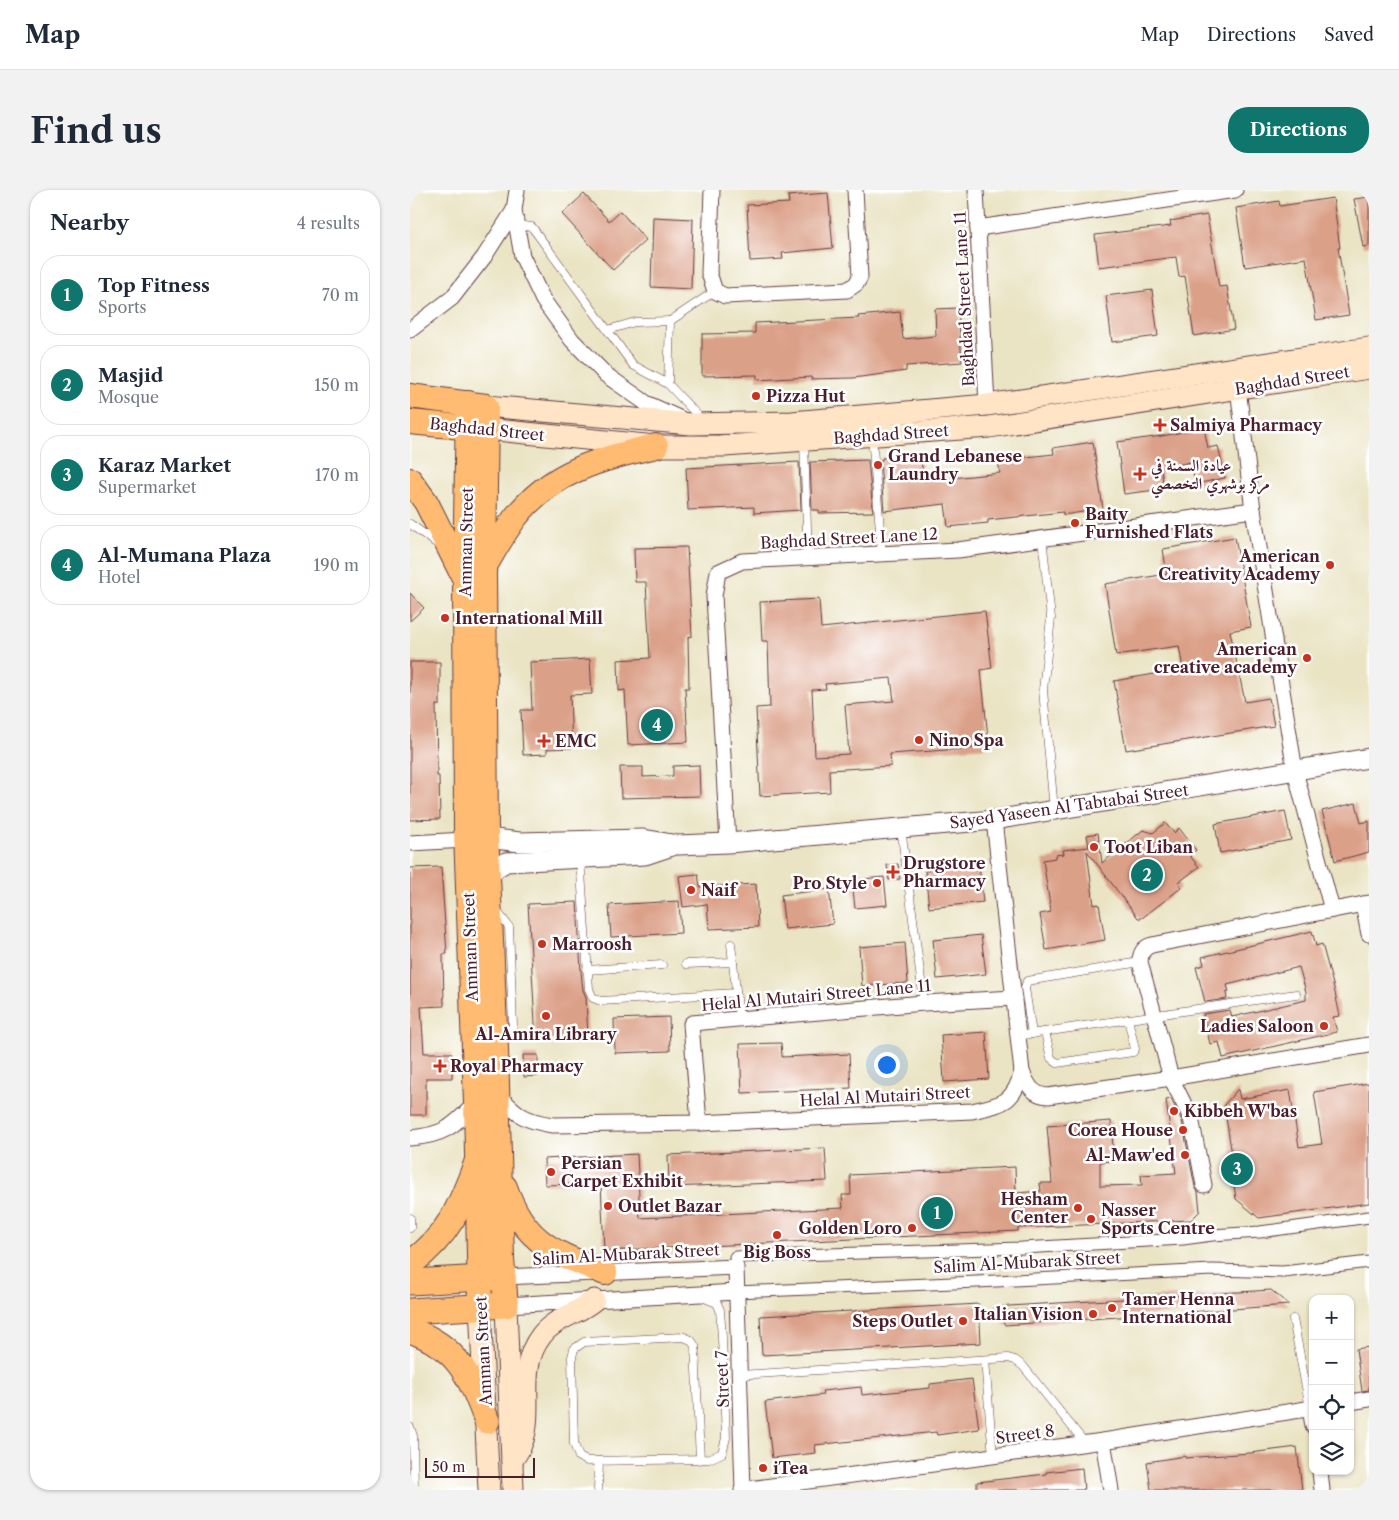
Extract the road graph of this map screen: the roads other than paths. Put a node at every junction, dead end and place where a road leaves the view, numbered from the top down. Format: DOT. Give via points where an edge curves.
graph roads {
  1 [pos="517,190"];
  2 [pos="712,190"];
  3 [pos="855,190"];
  4 [pos="976,190"];
  5 [pos="1235,190"];
  6 [pos="514,210"];
  7 [pos="516,225"];
  8 [pos="978,228"];
  9 [pos="716,291"];
  10 [pos="670,321"];
  11 [pos="410,330"];
  12 [pos="608,330"];
  13 [pos="1369,348"];
  14 [pos="1369,368"];
  15 [pos="668,384"];
  16 [pos="1238,388"];
  17 [pos="410,396"];
  18 [pos="477,404"];
  19 [pos="987,405"];
  20 [pos="410,422"];
  21 [pos="698,423"];
  22 [pos="477,428"];
  23 [pos="872,435"];
  24 [pos="804,440"];
  25 [pos="656,446"];
  26 [pos="410,480"];
  27 [pos="1253,510"];
  28 [pos="410,524"];
  29 [pos="1042,538"];
  30 [pos="452,554"];
  31 [pos="882,554"];
  32 [pos="808,557"];
  33 [pos="474,575"];
  34 [pos="1369,758"];
  35 [pos="1295,771"];
  36 [pos="1054,810"];
  37 [pos="994,820"];
  38 [pos="901,828"];
  39 [pos="476,836"];
  40 [pos="410,843"];
  41 [pos="728,843"];
  42 [pos="678,845"];
  43 [pos="580,858"];
  44 [pos="487,888"];
  45 [pos="1366,904"];
  46 [pos="1332,910"];
  47 [pos="1369,934"];
  48 [pos="731,944"];
  49 [pos="733,962"];
  50 [pos="1140,962"];
  51 [pos="686,964"];
  52 [pos="662,966"];
  53 [pos="588,970"];
  54 [pos="736,993"];
  55 [pos="1296,994"];
  56 [pos="1014,998"];
  57 [pos="924,1003"];
  58 [pos="1154,1016"];
  59 [pos="739,1018"];
  60 [pos="1128,1019"];
  61 [pos="1046,1032"];
  62 [pos="1025,1035"];
  63 [pos="1369,1045"];
  64 [pos="1022,1072"];
  65 [pos="1171,1078"];
  66 [pos="487,1099"];
  67 [pos="699,1123"];
  68 [pos="410,1138"];
  69 [pos="488,1166"];
  70 [pos="1204,1185"];
  71 [pos="1369,1217"];
  72 [pos="410,1218"];
  73 [pos="410,1228"];
  74 [pos="1369,1262"];
  75 [pos="410,1264"];
  76 [pos="736,1267"];
  77 [pos="614,1272"];
  78 [pos="491,1278"];
  79 [pos="410,1282"];
  80 [pos="736,1292"];
  81 [pos="695,1295"];
  82 [pos="627,1298"];
  83 [pos="594,1300"];
  84 [pos="506,1305"];
  85 [pos="480,1306"];
  86 [pos="410,1310"];
  87 [pos="1293,1319"];
  88 [pos="410,1330"];
  89 [pos="985,1360"];
  90 [pos="740,1375"];
  91 [pos="1309,1398"];
  92 [pos="1369,1399"];
  93 [pos="1354,1401"];
  94 [pos="1309,1408"];
  95 [pos="487,1421"];
  96 [pos="410,1427"];
  97 [pos="1103,1441"];
  98 [pos="1085,1443"];
  99 [pos="993,1456"];
  100 [pos="512,1460"];
  101 [pos="700,1460"];
  102 [pos="599,1461"];
  103 [pos="1320,1475"];
  104 [pos="414,1490"];
  105 [pos="489,1490"];
  106 [pos="513,1490"];
  107 [pos="598,1490"];
  108 [pos="742,1490"];
  109 [pos="1111,1490"];
  110 [pos="1322,1490"];
  1 -- 6 [label="street"];
  2 -- 9 [label="street" via="709,273"];
  3 -- 9 [label="street" via="860,277 856,284 847,290 725,296"];
  4 -- 8 [label="street, Baghdad Street Lane 11"];
  5 -- 8 [label="street"];
  6 -- 7 [label="street"];
  6 -- 11 [label="street" via="484,258 452,298"];
  7 -- 12 [label="lane" via="532,227"];
  7 -- 21 [label="street" via="522,256 539,292 572,340 606,375 646,403"];
  8 -- 19 [label="street, Baghdad Street Lane 11"];
  9 -- 10 [label="lane"];
  10 -- 12 [label="lane" via="634,322"];
  10 -- 15 [label="lane"];
  12 -- 15 [label="lane" via="633,365"];
  13 -- 19 [label="main road, Baghdad Street"];
  14 -- 16 [label="main road, Baghdad Street"];
  15 -- 21 [label="lane"];
  16 -- 23 [label="main road, Baghdad Street" via="989,427"];
  16 -- 27 [label="street"];
  17 -- 18 [label="main road, Baghdad Street"];
  18 -- 21 [label="main road, Baghdad Street"];
  18 -- 22 [label="main road, Amman Street"];
  19 -- 21 [label="main road, Baghdad Street" via="792,422"];
  20 -- 22 [label="main road, Baghdad Street"];
  22 -- 25 [label="main road, Baghdad Street"];
  22 -- 33 [label="main road, Amman Street"];
  23 -- 24 [label="main road, Baghdad Street"];
  23 -- 31 [label="lane"];
  24 -- 25 [label="main road, Baghdad Street" via="725,446"];
  24 -- 32 [label="lane"];
  25 -- 33 [label="main road" via="611,456 553,482 515,519"];
  26 -- 30 [label="main road" via="426,502"];
  27 -- 29 [label="street, Baghdad Street Lane 12"];
  27 -- 35 [label="street"];
  28 -- 30 [label="lane"];
  29 -- 31 [label="street, Baghdad Street Lane 12" via="958,550"];
  29 -- 36 [label="lane" via="1051,618 1043,690"];
  30 -- 33 [label="main road"];
  31 -- 32 [label="street, Baghdad Street Lane 12"];
  32 -- 41 [label="street, Baghdad Street Lane 12" via="742,560 718,572 714,596"];
  33 -- 39 [label="main road, Amman Street"];
  34 -- 35 [label="street, Sayed Yaseen Al Tabtabai Street"];
  35 -- 36 [label="street, Sayed Yaseen Al Tabtabai Street"];
  35 -- 46 [label="street"];
  36 -- 37 [label="street, Sayed Yaseen Al Tabtabai Street"];
  37 -- 38 [label="street, Sayed Yaseen Al Tabtabai Street"];
  37 -- 56 [label="street"];
  38 -- 41 [label="street, Sayed Yaseen Al Tabtabai Street"];
  38 -- 57 [label="lane"];
  39 -- 40 [label="street"];
  39 -- 42 [label="street, Sayed Yaseen Al Tabtabai Street" via="520,842 643,840"];
  39 -- 44 [label="main road, Amman Street"];
  39 -- 66 [label="main road, Amman Street"];
  41 -- 42 [label="street, Sayed Yaseen Al Tabtabai Street"];
  42 -- 43 [label="street, Sayed Yaseen Al Tabtabai Street" via="645,855"];
  43 -- 44 [label="street, Sayed Yaseen Al Tabtabai Street" via="506,862 496,868"];
  43 -- 53 [label="lane"];
  44 -- 66 [label="main road, Amman Street" via="496,1048"];
  45 -- 46 [label="street"];
  45 -- 47 [label="street"];
  46 -- 50 [label="street" via="1152,944 1143,951"];
  48 -- 49 [label="lane"];
  49 -- 51 [label="lane"];
  49 -- 54 [label="lane"];
  50 -- 58 [label="street"];
  50 -- 62 [label="lane" via="1027,981"];
  52 -- 53 [label="lane"];
  53 -- 54 [label="lane" via="590,994 601,1001"];
  54 -- 59 [label="lane"];
  55 -- 58 [label="lane"];
  56 -- 57 [label="street, Helal Al Mutairi Street Lane 11"];
  56 -- 62 [label="street"];
  57 -- 59 [label="street, Helal Al Mutairi Street Lane 11"];
  58 -- 60 [label="lane"];
  58 -- 65 [label="street"];
  59 -- 67 [label="street, Helal Al Mutairi Street Lane 11" via="691,1024"];
  60 -- 61 [label="lane"];
  60 -- 61 [label="lane" via="1135,1048 1133,1052 1057,1063 1051,1058"];
  61 -- 62 [label="lane"];
  62 -- 64 [label="street"];
  63 -- 65 [label="street"];
  64 -- 65 [label="street" via="1036,1094 1048,1096"];
  64 -- 67 [label="street, Helal Al Mutairi Street" via="1017,1088 1008,1098 998,1105 972,1111"];
  65 -- 70 [label="street" via="1191,1118"];
  66 -- 67 [label="street, Helal Al Mutairi Street" via="535,1123"];
  66 -- 68 [label="street" via="444,1131"];
  66 -- 69 [label="main road, Amman Street"];
  69 -- 75 [label="highway" via="464,1196 438,1239"];
  69 -- 77 [label="main road" via="516,1214 546,1247 564,1257"];
  69 -- 78 [label="main road, Amman Street"];
  71 -- 76 [label="street, Salim Al-Mubarak Street" via="1183,1239 1022,1248 735,1257"];
  72 -- 73 [label="lane"];
  74 -- 80 [label="street, Salim Al-Mubarak Street" via="1282,1272 1212,1270"];
  76 -- 77 [label="street, Salim Al-Mubarak Street"];
  76 -- 80 [label="street, Street 7"];
  77 -- 78 [label="street, Salim Al-Mubarak Street"];
  77 -- 82 [label="street" via="612,1287"];
  78 -- 79 [label="highway"];
  78 -- 84 [label="main road, Amman Street"];
  78 -- 85 [label="main road, Amman Street"];
  80 -- 81 [label="street, Salim Al-Mubarak Street"];
  80 -- 90 [label="street, Street 7"];
  81 -- 82 [label="street, Salim Al-Mubarak Street"];
  81 -- 101 [label="lane" via="718,1303 720,1310 726,1438 722,1453"];
  82 -- 83 [label="street, Salim Al-Mubarak Street"];
  83 -- 84 [label="street, Salim Al-Mubarak Street"];
  83 -- 100 [label="main road" via="552,1325 535,1345 526,1368 525,1436"];
  84 -- 85 [label="highway"];
  84 -- 100 [label="main road, Amman Street"];
  85 -- 86 [label="highway"];
  85 -- 95 [label="main road, Amman Street"];
  87 -- 91 [label="lane"];
  88 -- 95 [label="highway" via="437,1343 459,1363 471,1380"];
  89 -- 90 [label="lane"];
  89 -- 98 [label="lane" via="1015,1360"];
  89 -- 99 [label="lane"];
  90 -- 108 [label="street, Street 7"];
  92 -- 93 [label="street"];
  94 -- 97 [label="street, Street 8"];
  95 -- 105 [label="main road, Amman Street"];
  96 -- 104 [label="lane"];
  97 -- 98 [label="street, Street 8"];
  97 -- 109 [label="street"];
  98 -- 99 [label="street, Street 8"];
  99 -- 108 [label="street, Street 8"];
  100 -- 106 [label="main road, Amman Street"];
  101 -- 102 [label="lane"];
  101 -- 102 [label="lane" via="695,1346 684,1337 584,1342 574,1348 574,1444 579,1457"];
  102 -- 107 [label="lane"];
  103 -- 110 [label="street"];
}
